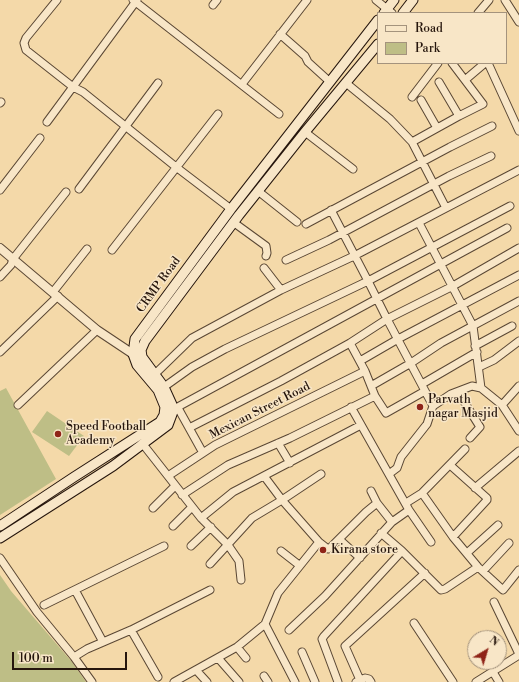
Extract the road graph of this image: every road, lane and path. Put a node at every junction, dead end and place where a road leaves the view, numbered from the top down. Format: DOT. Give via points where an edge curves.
graph roads {
  1 [pos="57,0"];
  2 [pos="307,0"];
  3 [pos="376,0"];
  4 [pos="394,0"];
  5 [pos="413,0"];
  6 [pos="489,0"];
  7 [pos="505,0"];
  8 [pos="135,1"];
  9 [pos="388,12"];
  10 [pos="404,12"];
  11 [pos="479,12"];
  12 [pos="519,20"];
  13 [pos="377,21"];
  14 [pos="280,34"];
  15 [pos="377,45"];
  16 [pos="437,64"];
  17 [pos="453,64"];
  18 [pos="486,64"];
  19 [pos="487,64"];
  20 [pos="465,80"];
  21 [pos="330,82"];
  22 [pos="439,82"];
  23 [pos="158,83"];
  24 [pos="346,83"];
  25 [pos="242,84"];
  26 [pos="73,87"];
  27 [pos="412,97"];
  28 [pos="421,100"];
  29 [pos="218,114"];
  30 [pos="279,114"];
  31 [pos="459,116"];
  32 [pos="47,122"];
  33 [pos="492,126"];
  34 [pos="125,127"];
  35 [pos="437,128"];
  36 [pos="519,131"];
  37 [pos="305,132"];
  38 [pos="40,138"];
  39 [pos="412,142"];
  40 [pos="491,156"];
  41 [pos="422,162"];
  42 [pos="176,167"];
  43 [pos="352,169"];
  44 [pos="519,170"];
  45 [pos="433,184"];
  46 [pos="79,189"];
  47 [pos="0,190"];
  48 [pos="258,191"];
  49 [pos="66,192"];
  50 [pos="510,206"];
  51 [pos="231,208"];
  52 [pos="446,208"];
  53 [pos="331,210"];
  54 [pos="233,222"];
  55 [pos="297,222"];
  56 [pos="419,223"];
  57 [pos="306,224"];
  58 [pos="507,228"];
  59 [pos="343,233"];
  60 [pos="432,246"];
  61 [pos="0,248"];
  62 [pos="519,248"];
  63 [pos="87,249"];
  64 [pos="112,250"];
  65 [pos="266,256"];
  66 [pos="354,256"];
  67 [pos="13,260"];
  68 [pos="286,260"];
  69 [pos="441,265"];
  70 [pos="264,268"];
  71 [pos="519,275"];
  72 [pos="0,277"];
  73 [pos="368,281"];
  74 [pos="453,286"];
  75 [pos="282,290"];
  76 [pos="55,294"];
  77 [pos="376,299"];
  78 [pos="519,301"];
  79 [pos="462,306"];
  80 [pos="387,319"];
  81 [pos="473,326"];
  82 [pos="512,326"];
  83 [pos="97,330"];
  84 [pos="398,339"];
  85 [pos="519,340"];
  86 [pos="350,343"];
  87 [pos="476,349"];
  88 [pos="0,352"];
  89 [pos="133,354"];
  90 [pos="360,361"];
  91 [pos="411,363"];
  92 [pos="479,367"];
  93 [pos="365,371"];
  94 [pos="155,374"];
  95 [pos="371,386"];
  96 [pos="519,386"];
  97 [pos="164,387"];
  98 [pos="423,387"];
  99 [pos="481,388"];
  100 [pos="458,392"];
  101 [pos="375,396"];
  102 [pos="18,405"];
  103 [pos="502,405"];
  104 [pos="433,406"];
  105 [pos="351,407"];
  106 [pos="176,408"];
  107 [pos="361,425"];
  108 [pos="189,428"];
  109 [pos="518,428"];
  110 [pos="470,438"];
  111 [pos="142,443"];
  112 [pos="278,443"];
  113 [pos="465,449"];
  114 [pos="519,452"];
  115 [pos="203,453"];
  116 [pos="290,463"];
  117 [pos="450,465"];
  118 [pos="321,474"];
  119 [pos="389,474"];
  120 [pos="168,476"];
  121 [pos="264,476"];
  122 [pos="175,486"];
  123 [pos="475,488"];
  124 [pos="371,491"];
  125 [pos="422,493"];
  126 [pos="182,495"];
  127 [pos="282,500"];
  128 [pos="406,502"];
  129 [pos="377,503"];
  130 [pos="192,507"];
  131 [pos="152,508"];
  132 [pos="409,510"];
  133 [pos="201,518"];
  134 [pos="392,522"];
  135 [pos="498,525"];
  136 [pos="0,526"];
  137 [pos="173,526"];
  138 [pos="210,527"];
  139 [pos="381,533"];
  140 [pos="452,537"];
  141 [pos="0,538"];
  142 [pos="339,539"];
  143 [pos="318,542"];
  144 [pos="431,542"];
  145 [pos="509,543"];
  146 [pos="228,545"];
  147 [pos="164,546"];
  148 [pos="191,546"];
  149 [pos="281,551"];
  150 [pos="402,551"];
  151 [pos="467,553"];
  152 [pos="0,558"];
  153 [pos="360,558"];
  154 [pos="210,564"];
  155 [pos="299,565"];
  156 [pos="481,569"];
  157 [pos="519,570"];
  158 [pos="426,574"];
  159 [pos="241,580"];
  160 [pos="75,590"];
  161 [pos="210,590"];
  162 [pos="494,602"];
  163 [pos="44,605"];
  164 [pos="414,623"];
  165 [pos="265,624"];
  166 [pos="131,630"];
  167 [pos="290,630"];
  168 [pos="103,642"];
  169 [pos="237,647"];
  170 [pos="302,652"];
  171 [pos="519,654"];
  172 [pos="74,657"];
  173 [pos="218,658"];
  174 [pos="246,658"];
  175 [pos="196,670"];
  176 [pos="493,672"];
  177 [pos="158,677"];
  178 [pos="358,681"];
  179 [pos="92,682"];
  180 [pos="174,682"];
  181 [pos="207,682"];
  182 [pos="239,682"];
  183 [pos="295,682"];
  184 [pos="315,682"];
  185 [pos="338,682"];
  186 [pos="371,682"];
  187 [pos="453,682"];
  188 [pos="476,682"];
  189 [pos="499,682"];
  1 -- 26 [label="street" via="24,43 26,50"];
  2 -- 14 [label="street"];
  3 -- 9 [label="street"];
  4 -- 9 [label="main road"];
  5 -- 10 [label="main road"];
  6 -- 11 [label="street"];
  7 -- 12 [label="street"];
  8 -- 25 [label="street"];
  8 -- 26 [label="street"];
  13 -- 21 [label="main road, CRMP Road"];
  14 -- 21 [label="street" via="306,56 308,62"];
  14 -- 25 [label="street"];
  15 -- 24 [label="main road, CRMP Road"];
  16 -- 27 [label="street"];
  17 -- 20 [label="street"];
  18 -- 20 [label="street"];
  19 -- 36 [label="street"];
  20 -- 31 [label="street" via="483,104"];
  21 -- 51 [label="main road, CRMP Road"];
  22 -- 31 [label="street"];
  23 -- 34 [label="street"];
  24 -- 37 [label="main road, CRMP Road"];
  24 -- 39 [label="street"];
  25 -- 30 [label="street"];
  26 -- 32 [label="street"];
  26 -- 34 [label="street"];
  28 -- 35 [label="street"];
  29 -- 42 [label="street"];
  31 -- 35 [label="street"];
  33 -- 41 [label="street"];
  34 -- 42 [label="street"];
  34 -- 46 [label="street"];
  35 -- 39 [label="street"];
  37 -- 43 [label="street"];
  37 -- 48 [label="main road, CRMP Road"];
  38 -- 47 [label="street"];
  39 -- 41 [label="street"];
  40 -- 45 [label="street"];
  41 -- 45 [label="street"];
  41 -- 53 [label="street"];
  42 -- 51 [label="street"];
  42 -- 64 [label="street"];
  44 -- 52 [label="street"];
  45 -- 52 [label="street"];
  45 -- 59 [label="street"];
  48 -- 54 [label="main road, CRMP Road"];
  48 -- 55 [label="street"];
  49 -- 67 [label="street"];
  50 -- 60 [label="street"];
  51 -- 89 [label="main road, CRMP Road" via="135,339"];
  52 -- 56 [label="street"];
  53 -- 57 [label="street"];
  53 -- 59 [label="street"];
  54 -- 65 [label="street" via="266,246"];
  54 -- 94 [label="main road, CRMP Road" via="145,341 141,350 142,358"];
  56 -- 60 [label="street"];
  56 -- 66 [label="street"];
  58 -- 69 [label="street"];
  59 -- 66 [label="street"];
  59 -- 68 [label="street"];
  60 -- 69 [label="street"];
  60 -- 73 [label="street"];
  61 -- 67 [label="street"];
  62 -- 74 [label="street"];
  63 -- 76 [label="street"];
  66 -- 73 [label="street"];
  66 -- 75 [label="street"];
  67 -- 72 [label="street"];
  67 -- 76 [label="street"];
  69 -- 74 [label="street"];
  69 -- 77 [label="street"];
  70 -- 75 [label="street"];
  71 -- 79 [label="street"];
  73 -- 77 [label="street"];
  73 -- 97 [label="street" via="225,349 192,367"];
  74 -- 79 [label="street"];
  74 -- 80 [label="street"];
  75 -- 94 [label="street" via="192,338"];
  76 -- 83 [label="street"];
  76 -- 88 [label="street"];
  77 -- 80 [label="street"];
  77 -- 106 [label="street"];
  78 -- 81 [label="street"];
  79 -- 81 [label="street"];
  79 -- 84 [label="street"];
  80 -- 84 [label="street"];
  80 -- 86 [label="street"];
  81 -- 87 [label="street"];
  81 -- 91 [label="street"];
  82 -- 87 [label="street"];
  83 -- 89 [label="street"];
  83 -- 102 [label="street"];
  84 -- 90 [label="street"];
  84 -- 91 [label="street"];
  85 -- 92 [label="street" via="494,360"];
  86 -- 90 [label="street"];
  86 -- 108 [label="street"];
  87 -- 92 [label="street"];
  87 -- 98 [label="street"];
  89 -- 136 [label="main road" via="137,365 158,390 165,407 160,422"];
  90 -- 93 [label="street"];
  91 -- 95 [label="street"];
  91 -- 98 [label="street"];
  92 -- 99 [label="street"];
  93 -- 95 [label="street"];
  93 -- 115 [label="street, Mexican Street Road" via="222,441"];
  94 -- 97 [label="main road, CRMP Road"];
  95 -- 101 [label="street"];
  96 -- 103 [label="street"];
  97 -- 106 [label="main road, CRMP Road"];
  98 -- 101 [label="street" via="388,413"];
  98 -- 104 [label="street"];
  99 -- 100 [label="street" via="472,386"];
  99 -- 103 [label="street"];
  100 -- 104 [label="street"];
  100 -- 110 [label="street" via="480,427"];
  101 -- 105 [label="street"];
  103 -- 109 [label="street"];
  104 -- 119 [label="street" via="427,424 401,458 397,468"];
  105 -- 107 [label="street"];
  105 -- 112 [label="street"];
  106 -- 108 [label="street"];
  106 -- 111 [label="main road" via="168,425"];
  107 -- 116 [label="street"];
  107 -- 119 [label="street"];
  108 -- 115 [label="street"];
  111 -- 120 [label="street"];
  111 -- 141 [label="main road" via="113,466"];
  112 -- 116 [label="street"];
  112 -- 126 [label="street" via="228,466"];
  113 -- 117 [label="street"];
  114 -- 123 [label="street"];
  115 -- 120 [label="street, Mexican Street Road"];
  116 -- 121 [label="street"];
  117 -- 123 [label="street"];
  117 -- 125 [label="street"];
  118 -- 127 [label="street"];
  119 -- 128 [label="street"];
  120 -- 122 [label="street"];
  121 -- 127 [label="street"];
  121 -- 133 [label="street" via="233,492"];
  122 -- 126 [label="street"];
  122 -- 131 [label="street"];
  123 -- 140 [label="street" via="487,498 486,503"];
  124 -- 129 [label="street"];
  125 -- 128 [label="street"];
  125 -- 140 [label="street"];
  126 -- 130 [label="street"];
  127 -- 143 [label="street"];
  127 -- 146 [label="street" via="252,518"];
  128 -- 132 [label="street"];
  129 -- 134 [label="street"];
  129 -- 142 [label="street"];
  130 -- 133 [label="street"];
  130 -- 137 [label="street"];
  132 -- 134 [label="street"];
  132 -- 144 [label="street"];
  133 -- 138 [label="street"];
  134 -- 139 [label="street"];
  135 -- 151 [label="street"];
  138 -- 146 [label="street"];
  138 -- 148 [label="street"];
  139 -- 150 [label="street"];
  139 -- 153 [label="street"];
  140 -- 151 [label="street"];
  142 -- 143 [label="street" via="328,549"];
  142 -- 153 [label="street"];
  143 -- 155 [label="street"];
  145 -- 156 [label="street"];
  146 -- 154 [label="street"];
  146 -- 159 [label="street" via="239,561"];
  147 -- 160 [label="street"];
  149 -- 155 [label="street"];
  150 -- 158 [label="street"];
  150 -- 185 [label="street" via="322,639"];
  151 -- 156 [label="street"];
  152 -- 172 [label="street" via="37,612"];
  153 -- 167 [label="street"];
  155 -- 165 [label="street" via="278,593"];
  156 -- 157 [label="street" via="503,590"];
  156 -- 158 [label="street" via="443,590"];
  158 -- 178 [label="street" via="345,646"];
  160 -- 163 [label="street"];
  160 -- 168 [label="street"];
  161 -- 166 [label="street"];
  162 -- 171 [label="street"];
  164 -- 187 [label="street"];
  165 -- 169 [label="street"];
  165 -- 183 [label="street"];
  166 -- 168 [label="street"];
  166 -- 177 [label="street"];
  168 -- 172 [label="street" via="87,648"];
  169 -- 173 [label="street"];
  169 -- 174 [label="street"];
  170 -- 184 [label="street"];
  171 -- 176 [label="street"];
  172 -- 179 [label="street"];
  173 -- 175 [label="street"];
  173 -- 182 [label="street"];
  175 -- 180 [label="street"];
  175 -- 181 [label="street"];
  176 -- 188 [label="street"];
  176 -- 189 [label="street"];
  178 -- 186 [label="street" via="365,678"];
}
